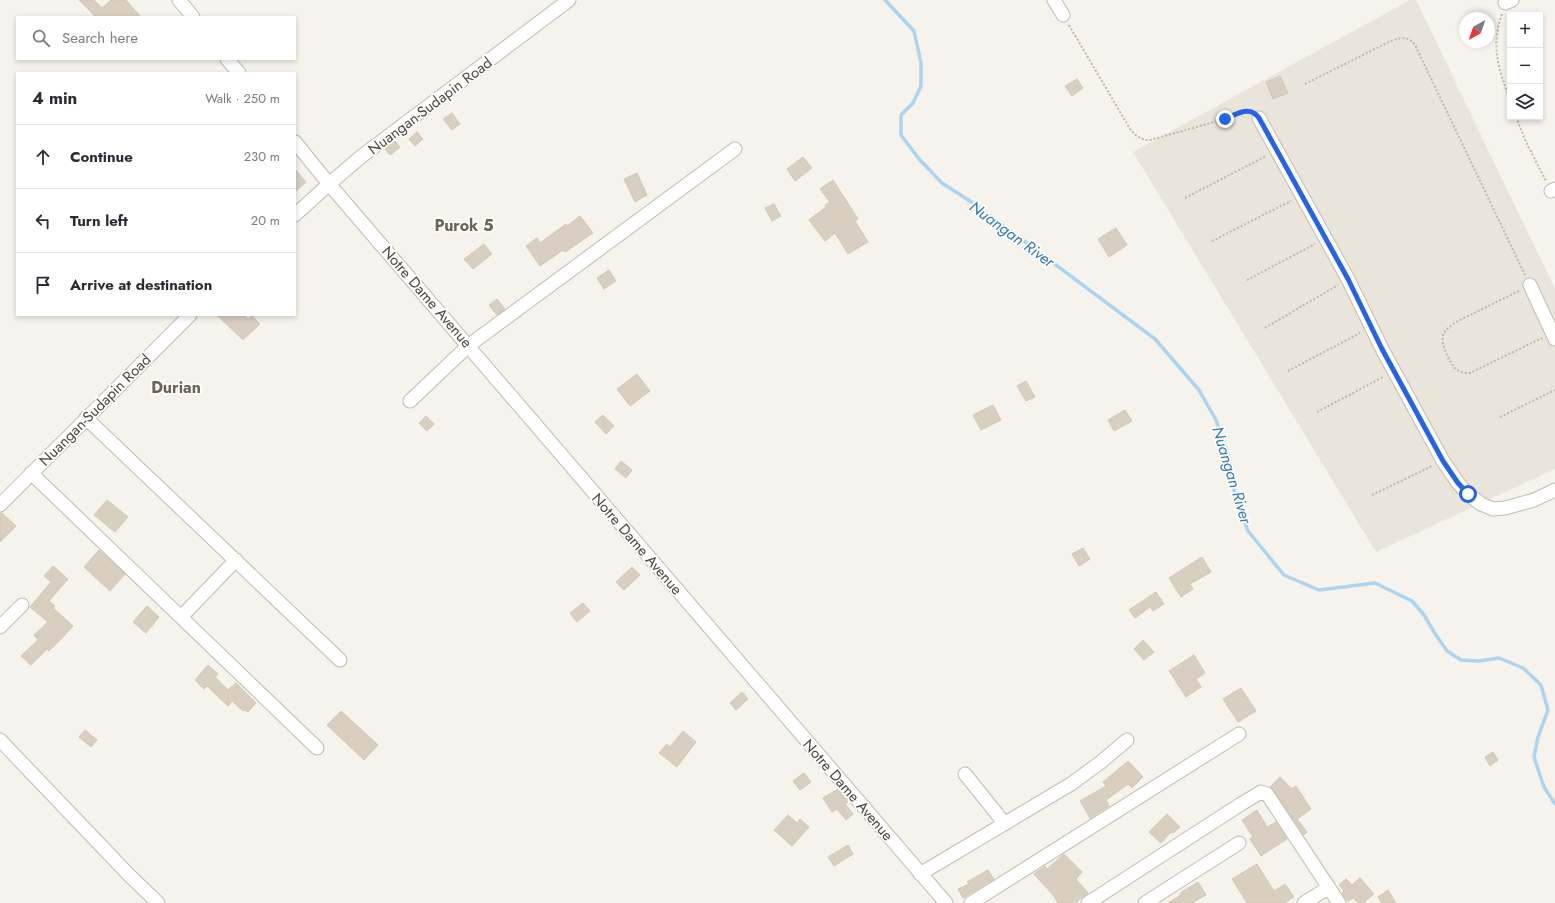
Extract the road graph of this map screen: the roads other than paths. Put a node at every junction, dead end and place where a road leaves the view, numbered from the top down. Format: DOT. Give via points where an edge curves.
graph roads {
  1 [pos="179,0"];
  2 [pos="568,0"];
  3 [pos="1054,0"];
  4 [pos="1063,15"];
  5 [pos="192,16"];
  6 [pos="228,60"];
  7 [pos="238,72"];
  8 [pos="1259,118"];
  9 [pos="296,143"];
  10 [pos="734,149"];
  11 [pos="329,184"];
  12 [pos="296,214"];
  13 [pos="1530,285"];
  14 [pos="189,316"];
  15 [pos="1554,336"];
  16 [pos="468,346"];
  17 [pos="410,401"];
  18 [pos="86,418"];
  19 [pos="31,473"];
  20 [pos="1555,490"];
  21 [pos="0,505"];
  22 [pos="236,560"];
  23 [pos="22,605"];
  24 [pos="181,617"];
  25 [pos="0,627"];
  26 [pos="340,660"];
  27 [pos="1239,734"];
  28 [pos="0,740"];
  29 [pos="1127,740"];
  30 [pos="317,748"];
  31 [pos="966,774"];
  32 [pos="1005,824"];
  33 [pos="1240,844"];
  34 [pos="920,874"];
  35 [pos="1328,888"];
  36 [pos="158,903"];
  37 [pos="946,903"];
  38 [pos="971,903"];
  39 [pos="1088,903"];
  40 [pos="1145,903"];
  41 [pos="1304,903"];
  42 [pos="1339,903"];
  1 -- 5 [label="street"];
  2 -- 11 [label="street, Nuangan-Sudapin Road"];
  3 -- 4 [label="street"];
  6 -- 7 [label="street"];
  8 -- 20 [label="street" via="1348,279 1370,327 1443,461 1458,483 1468,494 1493,509 1527,502"];
  9 -- 11 [label="street, Notre Dame Avenue"];
  10 -- 16 [label="street"];
  11 -- 12 [label="street, Nuangan-Sudapin Road"];
  11 -- 16 [label="street, Notre Dame Avenue"];
  13 -- 15 [label="street"];
  14 -- 18 [label="street, Nuangan-Sudapin Road"];
  16 -- 17 [label="street"];
  16 -- 34 [label="street, Notre Dame Avenue"];
  18 -- 19 [label="street, Nuangan-Sudapin Road"];
  18 -- 22 [label="street"];
  19 -- 21 [label="street, Nuangan-Sudapin Road"];
  19 -- 24 [label="street"];
  22 -- 24 [label="street"];
  22 -- 26 [label="street"];
  23 -- 25 [label="street"];
  24 -- 30 [label="street"];
  27 -- 38 [label="street"];
  28 -- 36 [label="street"];
  29 -- 32 [label="street" via="1071,784"];
  31 -- 32 [label="street"];
  32 -- 34 [label="street"];
  33 -- 40 [label="street"];
  34 -- 37 [label="street, Notre Dame Avenue"];
  35 -- 39 [label="street" via="1270,797 1261,792"];
  35 -- 41 [label="street"];
  35 -- 42 [label="street"];
}
